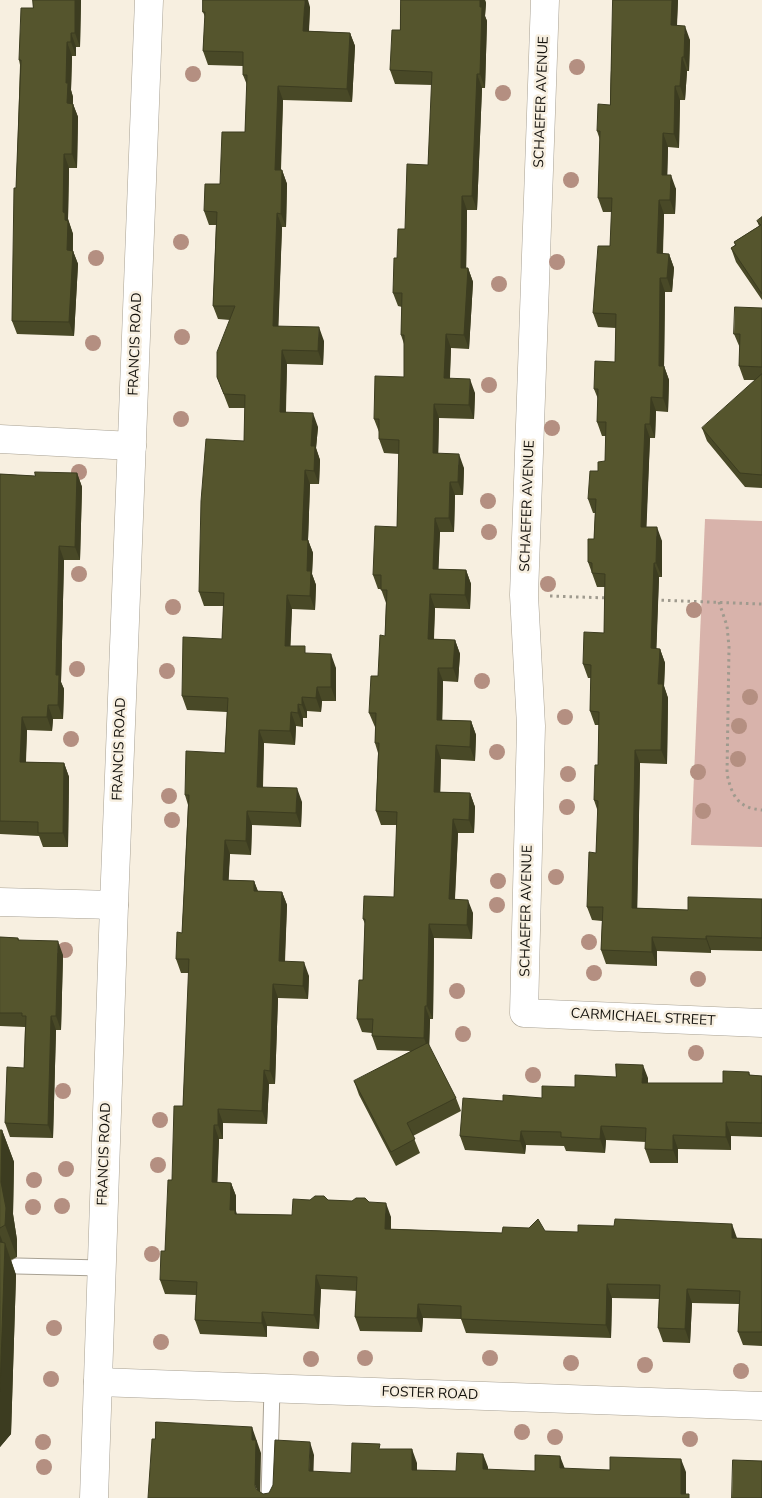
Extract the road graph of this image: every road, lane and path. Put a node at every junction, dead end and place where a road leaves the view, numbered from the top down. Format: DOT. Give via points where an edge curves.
graph roads {
  1 [pos="148,0"];
  2 [pos="545,0"];
  3 [pos="0,439"];
  4 [pos="132,446"];
  5 [pos="524,595"];
  6 [pos="612,598"];
  7 [pos="651,600"];
  8 [pos="719,602"];
  9 [pos="762,604"];
  10 [pos="762,810"];
  11 [pos="0,902"];
  12 [pos="114,905"];
  13 [pos="524,1013"];
  14 [pos="762,1023"];
  15 [pos="17,1266"];
  16 [pos="101,1268"];
  17 [pos="98,1382"];
  18 [pos="272,1388"];
  19 [pos="762,1406"];
  20 [pos="94,1498"];
  21 [pos="269,1498"];
  1 -- 4 [label="street, FRANCIS ROAD"];
  2 -- 5 [label="street, SCHAEFER AVENUE"];
  3 -- 4 [label="street"];
  4 -- 12 [label="street, FRANCIS ROAD"];
  5 -- 6 [label="path"];
  5 -- 13 [label="street, SCHAEFER AVENUE" via="531,726"];
  7 -- 8 [label="path"];
  8 -- 9 [label="path"];
  8 -- 10 [label="path" via="727,626 729,647 727,774 730,790 746,807"];
  11 -- 12 [label="street"];
  12 -- 16 [label="street, FRANCIS ROAD"];
  13 -- 14 [label="street, CARMICHAEL STREET"];
  15 -- 16 [label="lane"];
  16 -- 17 [label="street, FRANCIS ROAD"];
  17 -- 18 [label="street, FOSTER ROAD"];
  17 -- 20 [label="street, FRANCIS ROAD"];
  18 -- 19 [label="street, FOSTER ROAD"];
  18 -- 21 [label="lane"];
}
